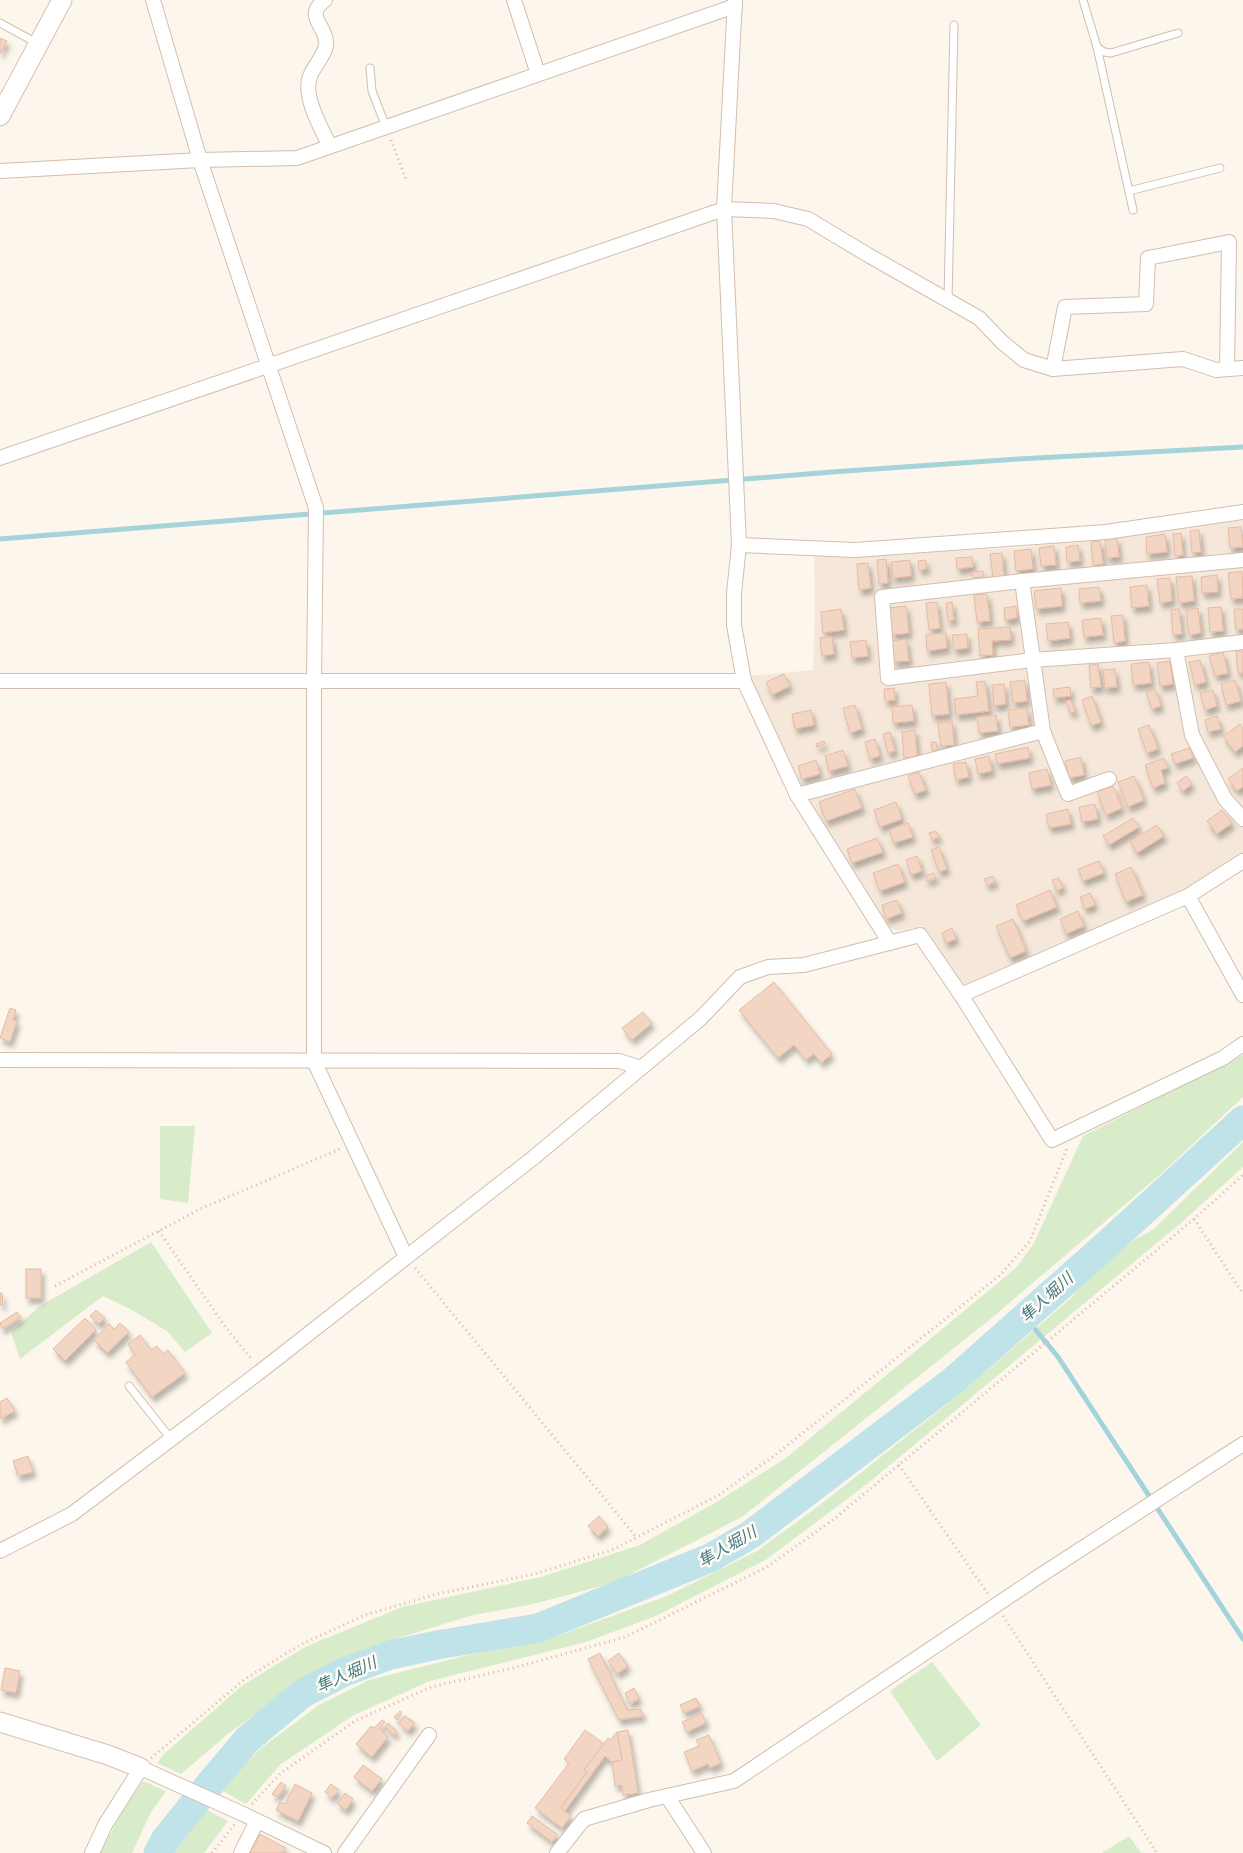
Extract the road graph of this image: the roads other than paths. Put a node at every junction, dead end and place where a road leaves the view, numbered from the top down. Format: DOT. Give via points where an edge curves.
graph roads {
  1 [pos="62,0"];
  2 [pos="153,0"];
  3 [pos="325,0"];
  4 [pos="514,0"];
  5 [pos="1083,0"];
  6 [pos="735,3"];
  7 [pos="0,23"];
  8 [pos="954,25"];
  9 [pos="1178,33"];
  10 [pos="39,44"];
  11 [pos="1097,47"];
  12 [pos="370,68"];
  13 [pos="538,74"];
  14 [pos="0,116"];
  15 [pos="386,127"];
  16 [pos="330,146"];
  17 [pos="200,160"];
  18 [pos="1220,168"];
  19 [pos="0,171"];
  20 [pos="1129,191"];
  21 [pos="724,209"];
  22 [pos="1133,210"];
  23 [pos="948,300"];
  24 [pos="268,364"];
  25 [pos="1243,368"];
  26 [pos="1054,369"];
  27 [pos="1227,369"];
  28 [pos="0,458"];
  29 [pos="1243,512"];
  30 [pos="739,544"];
  31 [pos="1243,560"];
  32 [pos="1022,581"];
  33 [pos="1243,642"];
  34 [pos="1176,650"];
  35 [pos="1032,660"];
  36 [pos="0,680"];
  37 [pos="314,680"];
  38 [pos="744,681"];
  39 [pos="1042,731"];
  40 [pos="1109,779"];
  41 [pos="797,795"];
  42 [pos="1243,819"];
  43 [pos="1243,861"];
  44 [pos="1188,896"];
  45 [pos="890,943"];
  46 [pos="961,995"];
  47 [pos="1243,995"];
  48 [pos="1243,1044"];
  49 [pos="0,1060"];
  50 [pos="314,1061"];
  51 [pos="641,1068"];
  52 [pos="406,1257"];
  53 [pos="129,1386"];
  54 [pos="171,1439"];
  55 [pos="1243,1444"];
  56 [pos="0,1551"];
  57 [pos="0,1722"];
  58 [pos="429,1735"];
  59 [pos="141,1768"];
  60 [pos="667,1796"];
  61 [pos="257,1821"];
  62 [pos="92,1853"];
  63 [pos="241,1853"];
  64 [pos="324,1853"];
  65 [pos="345,1853"];
  66 [pos="557,1853"];
  67 [pos="704,1853"];
  1 -- 10 [label="street"];
  2 -- 17 [label="street"];
  3 -- 16 [label="street" via="315,15 327,45 309,76 308,89 314,112"];
  4 -- 13 [label="street"];
  5 -- 11 [label="lane"];
  6 -- 13 [label="street"];
  6 -- 21 [label="street"];
  7 -- 10 [label="lane"];
  8 -- 23 [label="lane"];
  9 -- 11 [label="lane" via="1111,53"];
  10 -- 14 [label="street"];
  11 -- 20 [label="lane"];
  12 -- 15 [label="lane" via="372,91"];
  13 -- 15 [label="street"];
  15 -- 16 [label="street"];
  16 -- 17 [label="street" via="297,158"];
  17 -- 19 [label="street"];
  17 -- 24 [label="street"];
  18 -- 20 [label="lane"];
  20 -- 22 [label="lane"];
  21 -- 23 [label="street" via="774,211 808,219"];
  21 -- 24 [label="street"];
  21 -- 30 [label="street"];
  23 -- 26 [label="street" via="979,318 1024,360"];
  24 -- 28 [label="street"];
  24 -- 37 [label="street" via="316,508"];
  25 -- 27 [label="street"];
  26 -- 27 [label="street" via="1183,359 1216,370"];
  26 -- 27 [label="street" via="1065,308 1146,304 1148,258 1230,242"];
  29 -- 30 [label="street" via="1106,532 855,550"];
  30 -- 38 [label="street" via="734,625"];
  31 -- 32 [label="street"];
  32 -- 35 [label="street"];
  32 -- 35 [label="street" via="882,597 888,678"];
  33 -- 34 [label="street"];
  34 -- 35 [label="street"];
  34 -- 42 [label="street" via="1192,736 1225,799"];
  35 -- 39 [label="street"];
  36 -- 37 [label="street"];
  37 -- 38 [label="street"];
  37 -- 50 [label="street"];
  38 -- 41 [label="street"];
  39 -- 40 [label="street" via="1068,794"];
  39 -- 41 [label="street"];
  41 -- 45 [label="street"];
  43 -- 44 [label="street"];
  44 -- 46 [label="street"];
  44 -- 47 [label="street"];
  45 -- 46 [label="street" via="920,935"];
  45 -- 51 [label="street" via="804,965 768,967 740,977 701,1018"];
  46 -- 48 [label="street" via="1052,1140 1224,1058"];
  49 -- 50 [label="street"];
  50 -- 51 [label="street" via="618,1061"];
  50 -- 52 [label="street"];
  51 -- 52 [label="street"];
  52 -- 54 [label="street"];
  53 -- 54 [label="lane"];
  54 -- 56 [label="street" via="72,1514"];
  55 -- 60 [label="street" via="734,1781"];
  57 -- 59 [label="street"];
  58 -- 65 [label="street"];
  59 -- 61 [label="street"];
  59 -- 62 [label="street" via="105,1825"];
  60 -- 66 [label="street" via="584,1820"];
  60 -- 67 [label="street"];
  61 -- 63 [label="street"];
  61 -- 64 [label="street"];
}
